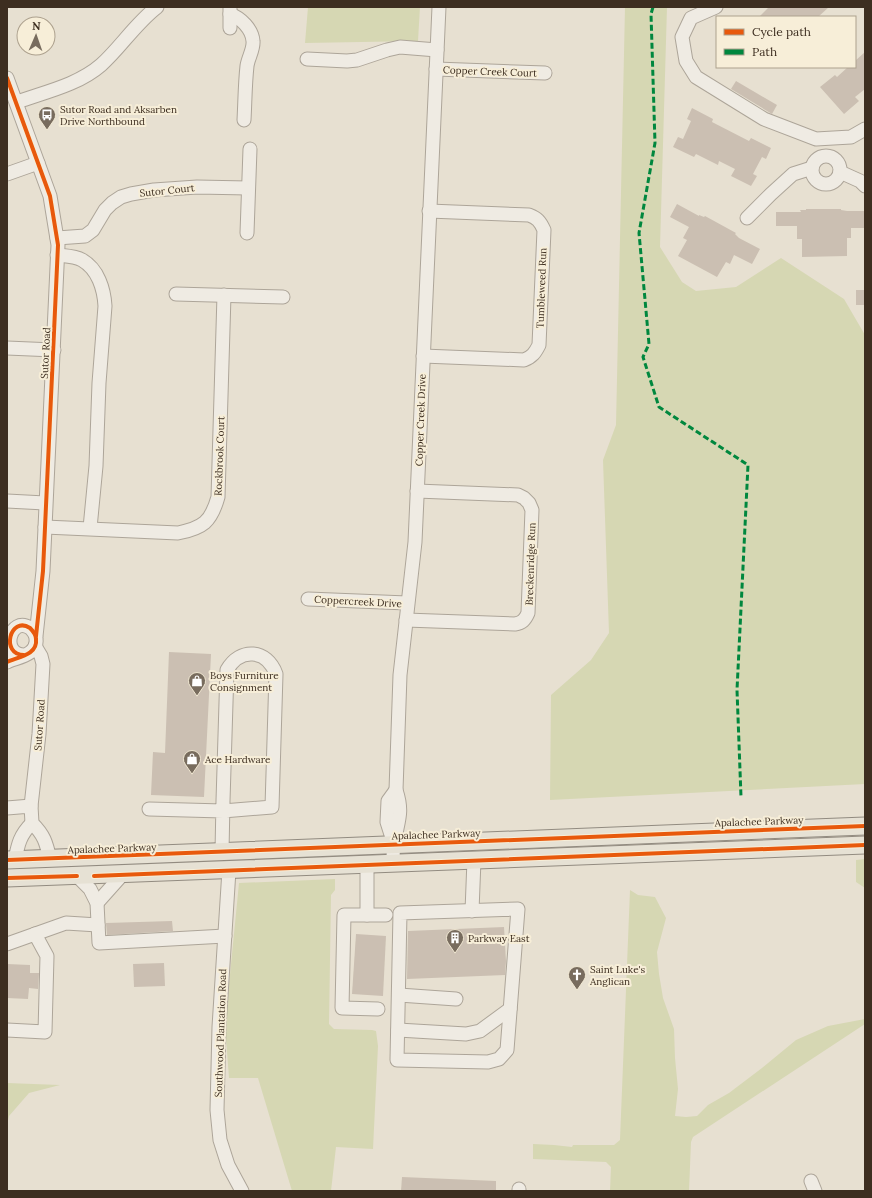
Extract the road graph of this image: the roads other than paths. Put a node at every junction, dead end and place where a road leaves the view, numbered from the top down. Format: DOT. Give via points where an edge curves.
graph roads {
  1 [pos="157,7"];
  2 [pos="439,7"];
  3 [pos="716,7"];
  4 [pos="230,10"];
  5 [pos="230,28"];
  6 [pos="437,50"];
  7 [pos="308,59"];
  8 [pos="436,69"];
  9 [pos="545,73"];
  10 [pos="7,78"];
  11 [pos="17,102"];
  12 [pos="244,120"];
  13 [pos="865,129"];
  14 [pos="825,138"];
  15 [pos="250,149"];
  16 [pos="827,156"];
  17 [pos="38,163"];
  18 [pos="812,168"];
  19 [pos="840,172"];
  20 [pos="7,174"];
  21 [pos="865,186"];
  22 [pos="248,188"];
  23 [pos="429,211"];
  24 [pos="747,218"];
  25 [pos="246,233"];
  26 [pos="57,238"];
  27 [pos="57,255"];
  28 [pos="176,294"];
  29 [pos="224,295"];
  30 [pos="283,297"];
  31 [pos="7,348"];
  32 [pos="54,350"];
  33 [pos="423,356"];
  34 [pos="417,491"];
  35 [pos="7,501"];
  36 [pos="46,502"];
  37 [pos="45,527"];
  38 [pos="90,528"];
  39 [pos="308,599"];
  40 [pos="408,603"];
  41 [pos="38,607"];
  42 [pos="406,620"];
  43 [pos="20,626"];
  44 [pos="7,641"];
  45 [pos="36,641"];
  46 [pos="24,655"];
  47 [pos="7,662"];
  48 [pos="31,806"];
  49 [pos="7,808"];
  50 [pos="149,809"];
  51 [pos="223,812"];
  52 [pos="32,823"];
  53 [pos="865,826"];
  54 [pos="732,830"];
  55 [pos="394,844"];
  56 [pos="865,845"];
  57 [pos="732,850"];
  58 [pos="249,851"];
  59 [pos="222,852"];
  60 [pos="50,859"];
  61 [pos="11,860"];
  62 [pos="474,860"];
  63 [pos="393,864"];
  64 [pos="367,865"];
  65 [pos="229,870"];
  66 [pos="203,871"];
  67 [pos="122,875"];
  68 [pos="77,876"];
  69 [pos="7,878"];
  70 [pos="97,903"];
  71 [pos="472,911"];
  72 [pos="386,915"];
  73 [pos="367,916"];
  74 [pos="98,925"];
  75 [pos="35,934"];
  76 [pos="225,936"];
  77 [pos="7,944"];
  78 [pos="399,995"];
  79 [pos="456,999"];
  80 [pos="378,1009"];
  81 [pos="510,1009"];
  82 [pos="7,1030"];
  83 [pos="398,1030"];
  84 [pos="242,1191"];
  1 -- 11 [label="street" via="101,66 74,82"];
  2 -- 6 [label="street, Copper Creek Drive"];
  3 -- 14 [label="street" via="691,18 682,37 686,61 696,77 764,119 816,139"];
  4 -- 5 [label="street"];
  4 -- 12 [label="street" via="249,30 253,42 247,65"];
  6 -- 7 [label="street" via="400,47 357,60"];
  6 -- 8 [label="street, Copper Creek Drive"];
  8 -- 9 [label="street, Copper Creek Court"];
  8 -- 23 [label="street, Copper Creek Drive"];
  10 -- 11 [label="street, Sutor Road"];
  11 -- 17 [label="street, Sutor Road"];
  13 -- 14 [label="street" via="851,138"];
  14 -- 16 [label="street"];
  15 -- 22 [label="street"];
  16 -- 18 [label="street" via="818,157"];
  16 -- 19 [label="street" via="835,159"];
  17 -- 20 [label="street"];
  17 -- 26 [label="street, Sutor Road" via="50,196"];
  18 -- 19 [label="street" via="817,181 826,184 835,180"];
  18 -- 24 [label="street" via="793,174"];
  19 -- 21 [label="street"];
  22 -- 25 [label="street"];
  22 -- 26 [label="street, Sutor Court" via="197,187 131,194 112,203 93,230 85,236"];
  23 -- 33 [label="street, Copper Creek Drive"];
  23 -- 33 [label="street, Tumbleweed Run" via="529,215 541,223 544,230 539,345 531,358 524,360"];
  26 -- 27 [label="street, Sutor Road"];
  27 -- 32 [label="street, Sutor Road"];
  27 -- 38 [label="street" via="82,260 90,266 99,278 104,294 96,466"];
  28 -- 29 [label="street"];
  29 -- 30 [label="street"];
  29 -- 38 [label="street, Rockbrook Court" via="218,498 212,513 202,526 178,533"];
  31 -- 32 [label="street"];
  32 -- 36 [label="street, Sutor Road"];
  33 -- 34 [label="street, Copper Creek Drive"];
  34 -- 40 [label="street, Copper Creek Drive" via="415,542"];
  34 -- 42 [label="street, Breckenridge Run" via="518,495 529,503 532,510 532,525 528,613 525,619 515,624"];
  35 -- 36 [label="street"];
  36 -- 37 [label="street, Sutor Road"];
  37 -- 38 [label="street, Rockbrook Court"];
  37 -- 41 [label="street, Sutor Road"];
  39 -- 40 [label="street, Coppercreek Drive"];
  40 -- 42 [label="street, Copper Creek Drive"];
  41 -- 43 [label="street"];
  41 -- 45 [label="street, Sutor Road"];
  42 -- 55 [label="street, Copper Creek Drive" via="400,676 396,790 400,801 400,821"];
  43 -- 44 [label="street" via="10,632"];
  43 -- 45 [label="street" via="30,629"];
  44 -- 46 [label="street" via="14,653"];
  45 -- 46 [label="street" via="33,650"];
  45 -- 48 [label="street, Sutor Road" via="43,664"];
  46 -- 47 [label="street"];
  48 -- 49 [label="street"];
  48 -- 52 [label="street, Sutor Road"];
  50 -- 51 [label="street"];
  51 -- 51 [label="street" via="272,807 276,674 270,662 256,654 236,658 227,670"];
  51 -- 59 [label="street"];
  52 -- 60 [label="street" via="46,842"];
  52 -- 61 [label="street" via="23,832"];
  53 -- 54 [label="main road, Apalachee Parkway"];
  54 -- 55 [label="main road, Apalachee Parkway"];
  54 -- 57 [label="main road"];
  55 -- 58 [label="main road, Apalachee Parkway"];
  55 -- 63 [label="street, Copper Creek Drive"];
  56 -- 57 [label="main road"];
  57 -- 62 [label="main road"];
  58 -- 59 [label="main road, Apalachee Parkway"];
  58 -- 65 [label="main road" via="233,859"];
  59 -- 60 [label="main road, Apalachee Parkway"];
  59 -- 66 [label="main road" via="218,861"];
  60 -- 61 [label="main road, Apalachee Parkway"];
  62 -- 63 [label="main road"];
  62 -- 71 [label="street"];
  63 -- 64 [label="main road"];
  64 -- 65 [label="main road"];
  64 -- 73 [label="street"];
  65 -- 66 [label="main road"];
  65 -- 76 [label="street, Southwood Plantation Road"];
  66 -- 67 [label="main road"];
  67 -- 68 [label="main road"];
  67 -- 70 [label="street"];
  68 -- 69 [label="main road"];
  68 -- 70 [label="street" via="90,889"];
  70 -- 74 [label="street"];
  71 -- 78 [label="street" via="400,913"];
  71 -- 81 [label="street" via="518,909"];
  72 -- 73 [label="street"];
  73 -- 80 [label="street" via="344,915 342,1008"];
  74 -- 75 [label="street" via="66,923"];
  74 -- 76 [label="street" via="99,943"];
  75 -- 77 [label="street"];
  75 -- 82 [label="street" via="47,956 45,1032"];
  76 -- 84 [label="street, Southwood Plantation Road" via="217,1110 220,1140 235,1180"];
  78 -- 79 [label="street"];
  78 -- 83 [label="street"];
  81 -- 83 [label="street" via="480,1031 466,1034"];
  81 -- 83 [label="street" via="507,1050 499,1058 488,1062 398,1060"];
}
